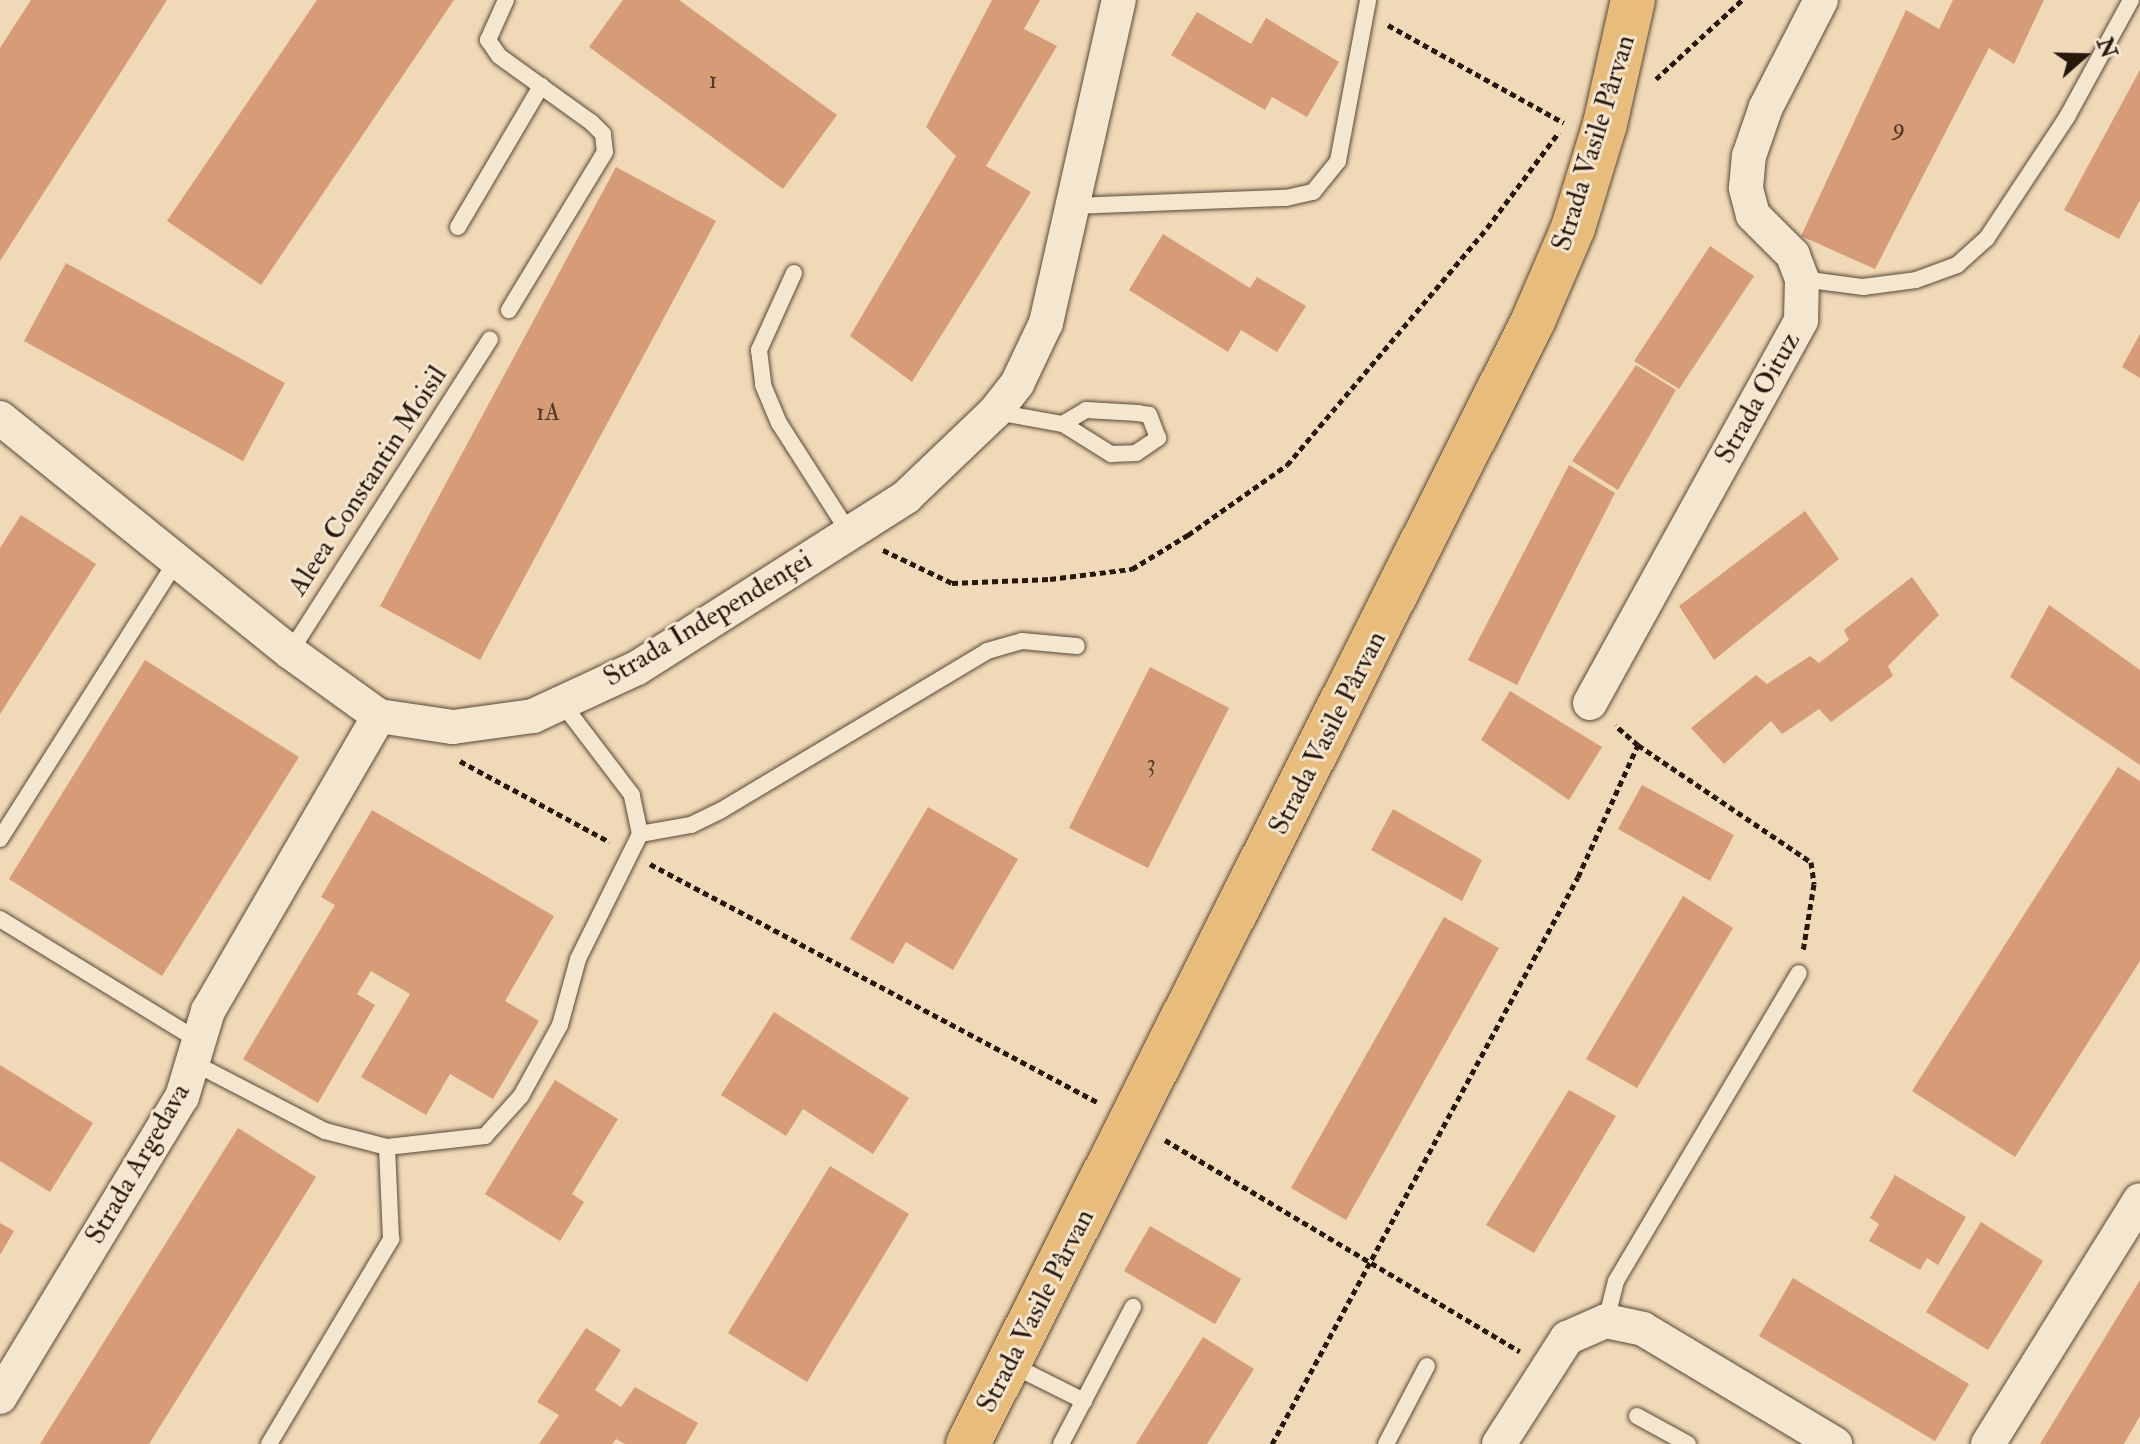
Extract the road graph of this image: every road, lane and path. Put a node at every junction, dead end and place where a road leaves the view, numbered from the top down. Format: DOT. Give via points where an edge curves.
graph roads {
  1 [pos="506,0"];
  2 [pos="1119,0"];
  3 [pos="1633,0"];
  4 [pos="1742,0"];
  5 [pos="1821,0"];
  6 [pos="2131,0"];
  7 [pos="1368,7"];
  8 [pos="1652,82"];
  9 [pos="541,86"];
  10 [pos="1585,124"];
  11 [pos="1073,206"];
  12 [pos="458,227"];
  13 [pos="794,273"];
  14 [pos="1802,279"];
  15 [pos="509,310"];
  16 [pos="490,339"];
  17 [pos="995,412"];
  18 [pos="0,418"];
  19 [pos="1063,424"];
  20 [pos="850,534"];
  21 [pos="177,560"];
  22 [pos="1077,646"];
  23 [pos="290,652"];
  24 [pos="562,703"];
  25 [pos="1590,703"];
  26 [pos="379,716"];
  27 [pos="1638,745"];
  28 [pos="446,753"];
  29 [pos="640,834"];
  30 [pos="0,839"];
  31 [pos="633,855"];
  32 [pos="0,919"];
  33 [pos="1799,973"];
  34 [pos="196,1052"];
  35 [pos="1132,1121"];
  36 [pos="387,1147"];
  37 [pos="2140,1200"];
  38 [pos="1367,1262"];
  39 [pos="1133,1307"];
  40 [pos="1606,1321"];
  41 [pos="1009,1364"];
  42 [pos="1427,1366"];
  43 [pos="1546,1367"];
  44 [pos="0,1397"];
  45 [pos="1084,1401"];
  46 [pos="1637,1416"];
  47 [pos="269,1444"];
  48 [pos="968,1444"];
  49 [pos="1061,1444"];
  50 [pos="1272,1444"];
  51 [pos="1386,1444"];
  52 [pos="1499,1444"];
  53 [pos="1688,1444"];
  54 [pos="1835,1444"];
  55 [pos="1988,1444"];
  1 -- 9 [label="lane" via="488,40 499,56"];
  2 -- 11 [label="street, Strada Independenței"];
  3 -- 10 [label="main road, Strada Vasile Pârvan"];
  4 -- 8 [label="path"];
  5 -- 14 [label="street, Strada Oituz" via="1766,107 1749,156 1746,188 1753,215 1777,233"];
  6 -- 14 [label="lane" via="2067,117 1987,238 1957,265 1916,280 1863,287"];
  7 -- 10 [label="path"];
  7 -- 11 [label="lane" via="1338,161 1313,192 1286,198"];
  9 -- 12 [label="lane"];
  9 -- 15 [label="lane" via="603,134 605,152"];
  10 -- 20 [label="path" via="1487,228 1287,465 1132,569 952,583"];
  10 -- 35 [label="main road, Strada Vasile Pârvan" via="1573,228 1533,321"];
  11 -- 17 [label="street, Strada Independenței" via="1046,323 1017,384"];
  13 -- 20 [label="lane" via="759,350 763,385 779,423"];
  14 -- 25 [label="street, Strada Oituz" via="1801,320"];
  16 -- 23 [label="lane, Aleea Constantin Moisil"];
  17 -- 19 [label="lane"];
  17 -- 20 [label="street, Strada Independenței" via="906,497"];
  18 -- 21 [label="street, Strada Independenței"];
  19 -- 19 [label="lane" via="1111,454 1136,453 1158,438 1149,415 1138,413 1086,410"];
  20 -- 24 [label="street, Strada Independenței" via="637,668"];
  21 -- 23 [label="street, Strada Independenței"];
  21 -- 30 [label="lane"];
  22 -- 29 [label="lane" via="1022,641 987,651 720,811 691,825"];
  23 -- 26 [label="street, Strada Independenței"];
  24 -- 26 [label="street, Strada Independenței" via="533,716 453,727"];
  24 -- 29 [label="lane" via="632,795"];
  25 -- 27 [label="path"];
  26 -- 34 [label="street, Strada Argedava" via="208,1011"];
  27 -- 33 [label="path" via="1811,862 1814,884"];
  27 -- 38 [label="path" via="1578,877"];
  28 -- 31 [label="path"];
  29 -- 31 [label="lane"];
  31 -- 35 [label="path"];
  31 -- 36 [label="lane" via="578,959 560,1025 512,1106 485,1136"];
  32 -- 34 [label="lane"];
  33 -- 40 [label="lane" via="1616,1281"];
  34 -- 36 [label="lane" via="325,1131"];
  34 -- 44 [label="street, Strada Argedava" via="182,1097"];
  35 -- 38 [label="path"];
  35 -- 41 [label="main road, Strada Vasile Pârvan"];
  36 -- 47 [label="lane" via="391,1239"];
  37 -- 55 [label="street"];
  38 -- 43 [label="path"];
  38 -- 50 [label="path"];
  39 -- 45 [label="lane"];
  40 -- 43 [label="street" via="1567,1338"];
  40 -- 54 [label="street" via="1643,1329"];
  41 -- 45 [label="lane"];
  41 -- 48 [label="main road, Strada Vasile Pârvan"];
  42 -- 51 [label="lane"];
  43 -- 52 [label="street"];
  45 -- 49 [label="lane"];
  46 -- 53 [label="lane"];
}
